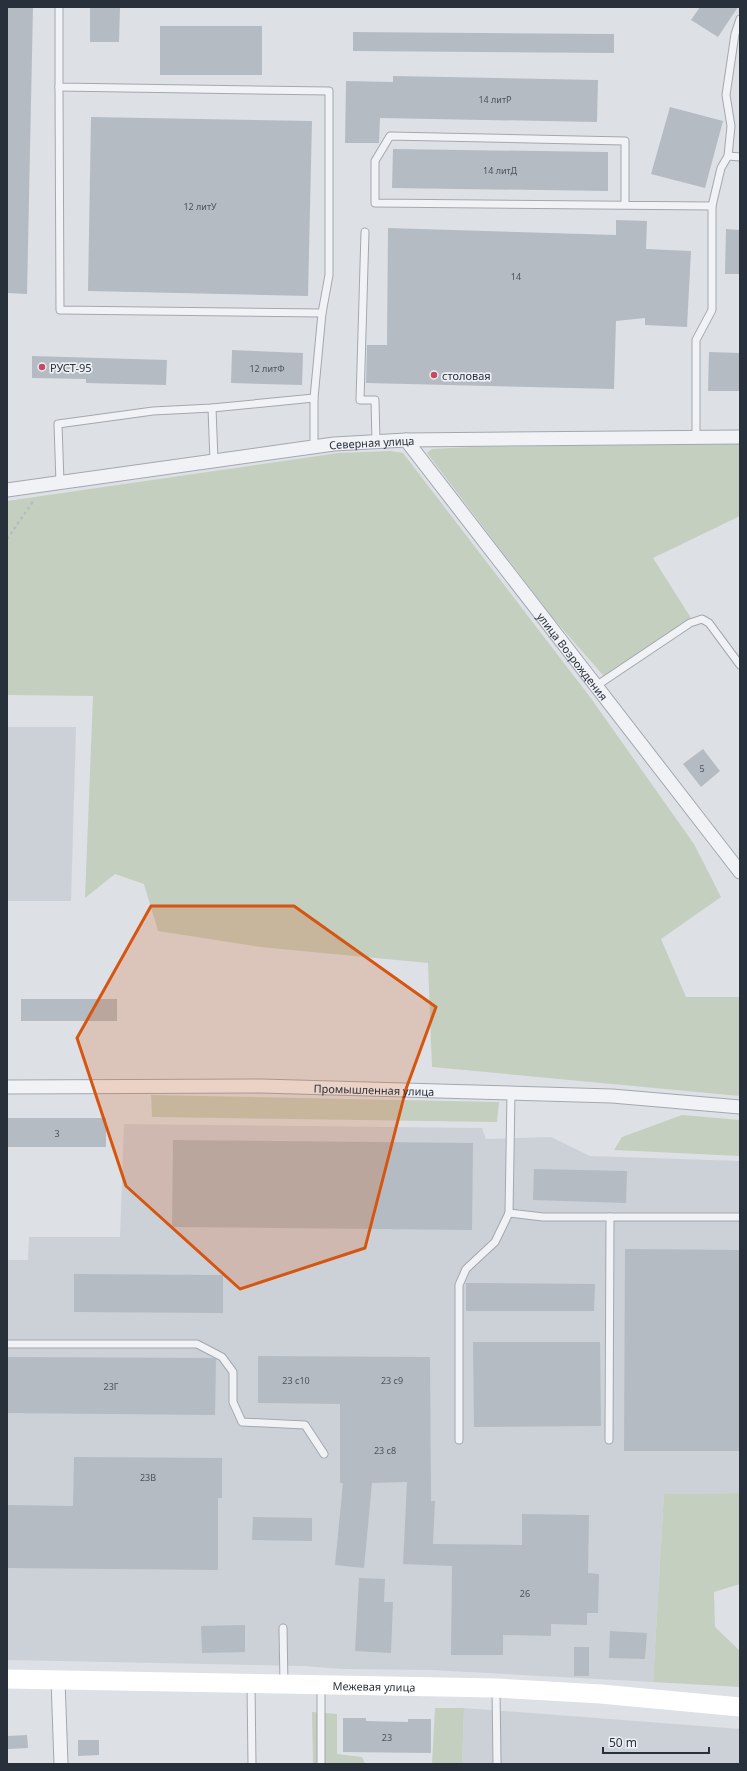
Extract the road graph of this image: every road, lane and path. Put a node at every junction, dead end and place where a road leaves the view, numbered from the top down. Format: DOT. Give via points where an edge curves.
graph roads {
  1 [pos="59,7"];
  2 [pos="740,19"];
  3 [pos="59,87"];
  4 [pos="728,156"];
  5 [pos="740,157"];
  6 [pos="625,204"];
  7 [pos="712,206"];
  8 [pos="365,232"];
  9 [pos="322,314"];
  10 [pos="314,398"];
  11 [pos="212,408"];
  12 [pos="740,437"];
  13 [pos="696,438"];
  14 [pos="406,440"];
  15 [pos="376,442"];
  16 [pos="314,447"];
  17 [pos="214,461"];
  18 [pos="60,483"];
  19 [pos="45,485"];
  20 [pos="7,490"];
  21 [pos="7,539"];
  22 [pos="740,664"];
  23 [pos="596,686"];
  24 [pos="740,872"];
  25 [pos="7,1087"];
  26 [pos="511,1093"];
  27 [pos="740,1107"];
  28 [pos="509,1212"];
  29 [pos="610,1217"];
  30 [pos="740,1217"];
  31 [pos="7,1344"];
  32 [pos="458,1440"];
  33 [pos="609,1440"];
  34 [pos="324,1454"];
  35 [pos="283,1628"];
  36 [pos="7,1679"];
  37 [pos="58,1680"];
  38 [pos="251,1684"];
  39 [pos="284,1684"];
  40 [pos="321,1685"];
  41 [pos="496,1688"];
  42 [pos="740,1707"];
  43 [pos="61,1764"];
  44 [pos="252,1764"];
  45 [pos="321,1764"];
  46 [pos="497,1764"];
  1 -- 3 [label="lane"];
  2 -- 4 [label="lane" via="735,34 726,95 731,126"];
  3 -- 9 [label="lane" via="60,310"];
  3 -- 9 [label="lane" via="329,91 329,275"];
  4 -- 5 [label="lane"];
  4 -- 7 [label="lane" via="721,168"];
  6 -- 6 [label="lane" via="375,204 375,160 390,136 625,141"];
  6 -- 7 [label="lane"];
  7 -- 13 [label="lane" via="712,310 696,340"];
  8 -- 15 [label="lane" via="360,400 376,400"];
  9 -- 10 [label="lane"];
  10 -- 11 [label="lane"];
  10 -- 16 [label="lane"];
  11 -- 17 [label="lane"];
  11 -- 18 [label="lane" via="153,411 58,424"];
  12 -- 13 [label="street, Северная улица"];
  13 -- 14 [label="street, Северная улица"];
  14 -- 15 [label="street, Северная улица"];
  14 -- 23 [label="street, улица Возрождения"];
  15 -- 16 [label="street, Северная улица"];
  16 -- 17 [label="street, Северная улица"];
  17 -- 18 [label="street, Северная улица"];
  18 -- 19 [label="street, Северная улица"];
  19 -- 20 [label="street, Северная улица"];
  19 -- 21 [label="path"];
  22 -- 23 [label="lane" via="709,623 702,619 690,623"];
  23 -- 24 [label="street, улица Возрождения"];
  25 -- 26 [label="street, Промышленная улица" via="261,1086"];
  26 -- 27 [label="street, Промышленная улица" via="612,1096"];
  26 -- 28 [label="lane"];
  28 -- 29 [label="lane" via="543,1217"];
  28 -- 32 [label="lane" via="495,1242 466,1269 459,1285"];
  29 -- 30 [label="lane"];
  29 -- 33 [label="lane"];
  31 -- 34 [label="lane" via="196,1344 222,1357 233,1372 233,1402 242,1422 305,1425"];
  35 -- 39 [label="lane"];
  36 -- 37 [label="street, Межевая улица"];
  37 -- 38 [label="street, Межевая улица"];
  37 -- 43 [label="street"];
  38 -- 39 [label="street, Межевая улица"];
  38 -- 44 [label="lane"];
  39 -- 40 [label="street, Межевая улица"];
  40 -- 41 [label="street, Межевая улица"];
  40 -- 45 [label="lane"];
  41 -- 42 [label="street, Межевая улица" via="602,1694"];
  41 -- 46 [label="lane"];
}
